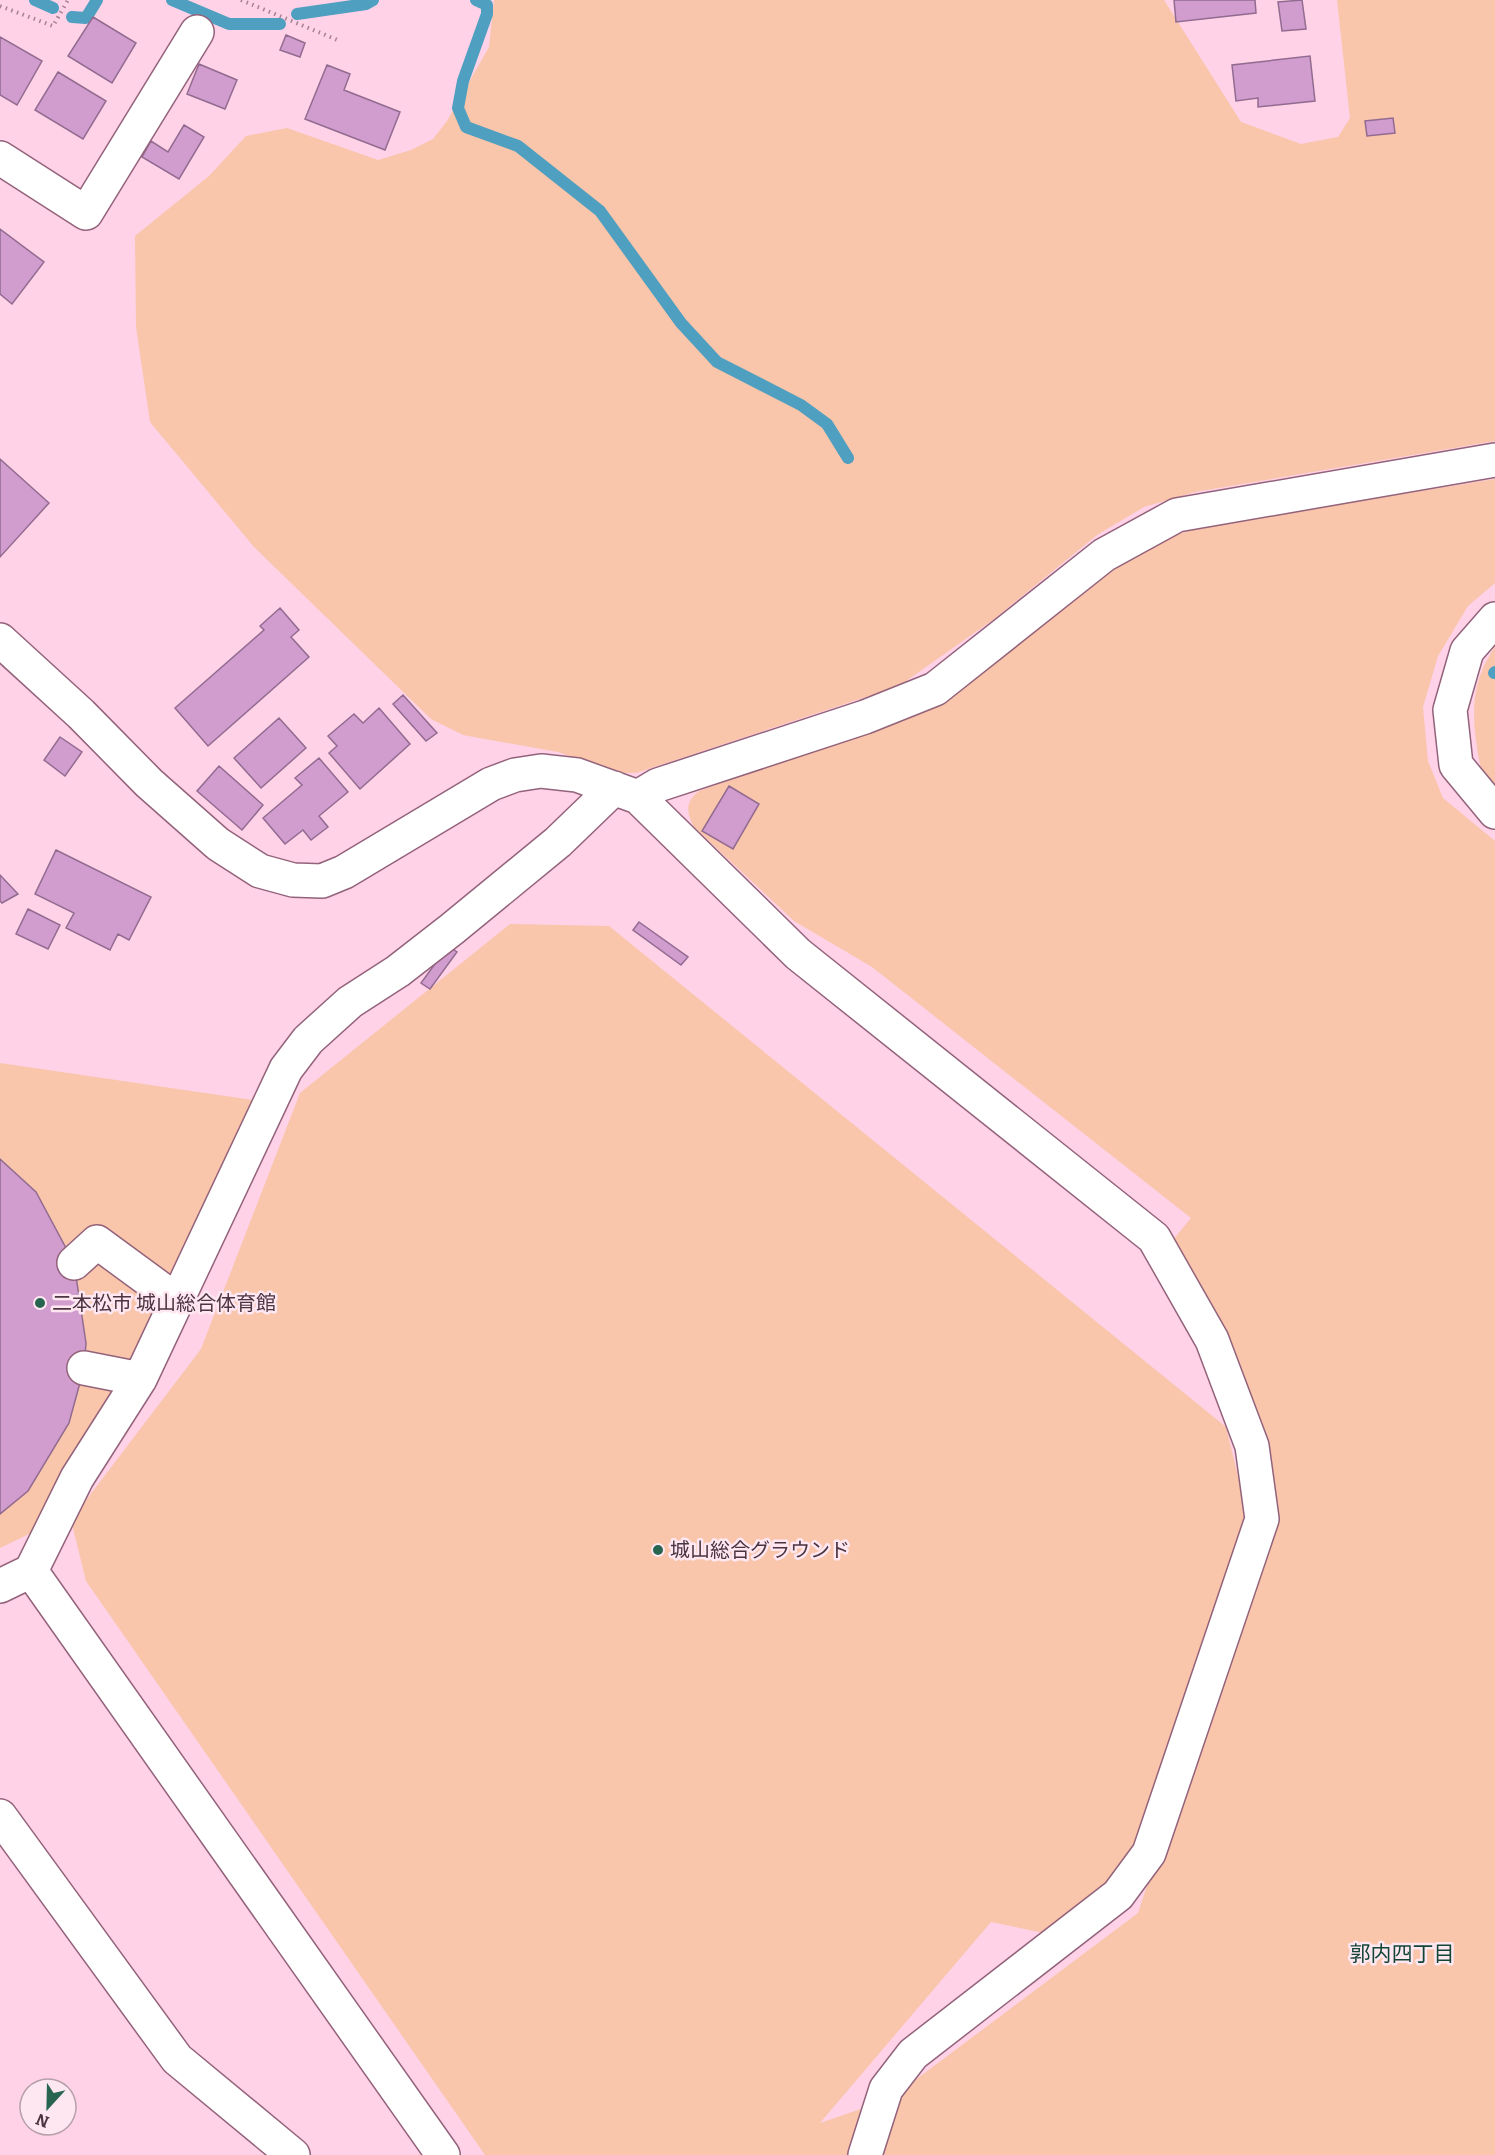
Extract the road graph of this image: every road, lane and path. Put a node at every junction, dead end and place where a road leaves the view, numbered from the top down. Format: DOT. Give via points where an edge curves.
graph roads {
  1 [pos="68,0"];
  2 [pos="241,0"];
  3 [pos="0,6"];
  4 [pos="197,32"];
  5 [pos="340,40"];
  6 [pos="0,158"];
  7 [pos="1495,460"];
  8 [pos="1495,618"];
  9 [pos="0,640"];
  10 [pos="626,793"];
  11 [pos="1495,813"];
  12 [pos="74,1263"];
  13 [pos="176,1300"];
  14 [pos="84,1368"];
  15 [pos="140,1379"];
  16 [pos="31,1571"];
  17 [pos="0,1586"];
  18 [pos="0,1816"];
  19 [pos="293,2155"];
  20 [pos="443,2155"];
  21 [pos="865,2155"];
  1 -- 3 [label="path" via="53,26"];
  2 -- 5 [label="path"];
  4 -- 6 [label="street" via="86,213"];
  7 -- 10 [label="street" via="1177,515 1104,555 935,689 865,717"];
  8 -- 11 [label="street" via="1467,651 1450,710 1456,765"];
  9 -- 10 [label="street" via="218,844 260,871 293,880 322,881 344,872 491,784 515,775 541,771 577,775"];
  10 -- 13 [label="street" via="558,842 398,971 350,1002 308,1040 286,1069"];
  10 -- 21 [label="street" via="798,954 1154,1238 1212,1340 1252,1446 1262,1519 1149,1853 1118,1895 913,2054 886,2089"];
  12 -- 13 [label="street" via="97,1242"];
  13 -- 15 [label="street"];
  14 -- 15 [label="street"];
  15 -- 16 [label="street" via="77,1478"];
  16 -- 17 [label="street"];
  16 -- 20 [label="street"];
  18 -- 19 [label="street" via="177,2059"];
}
